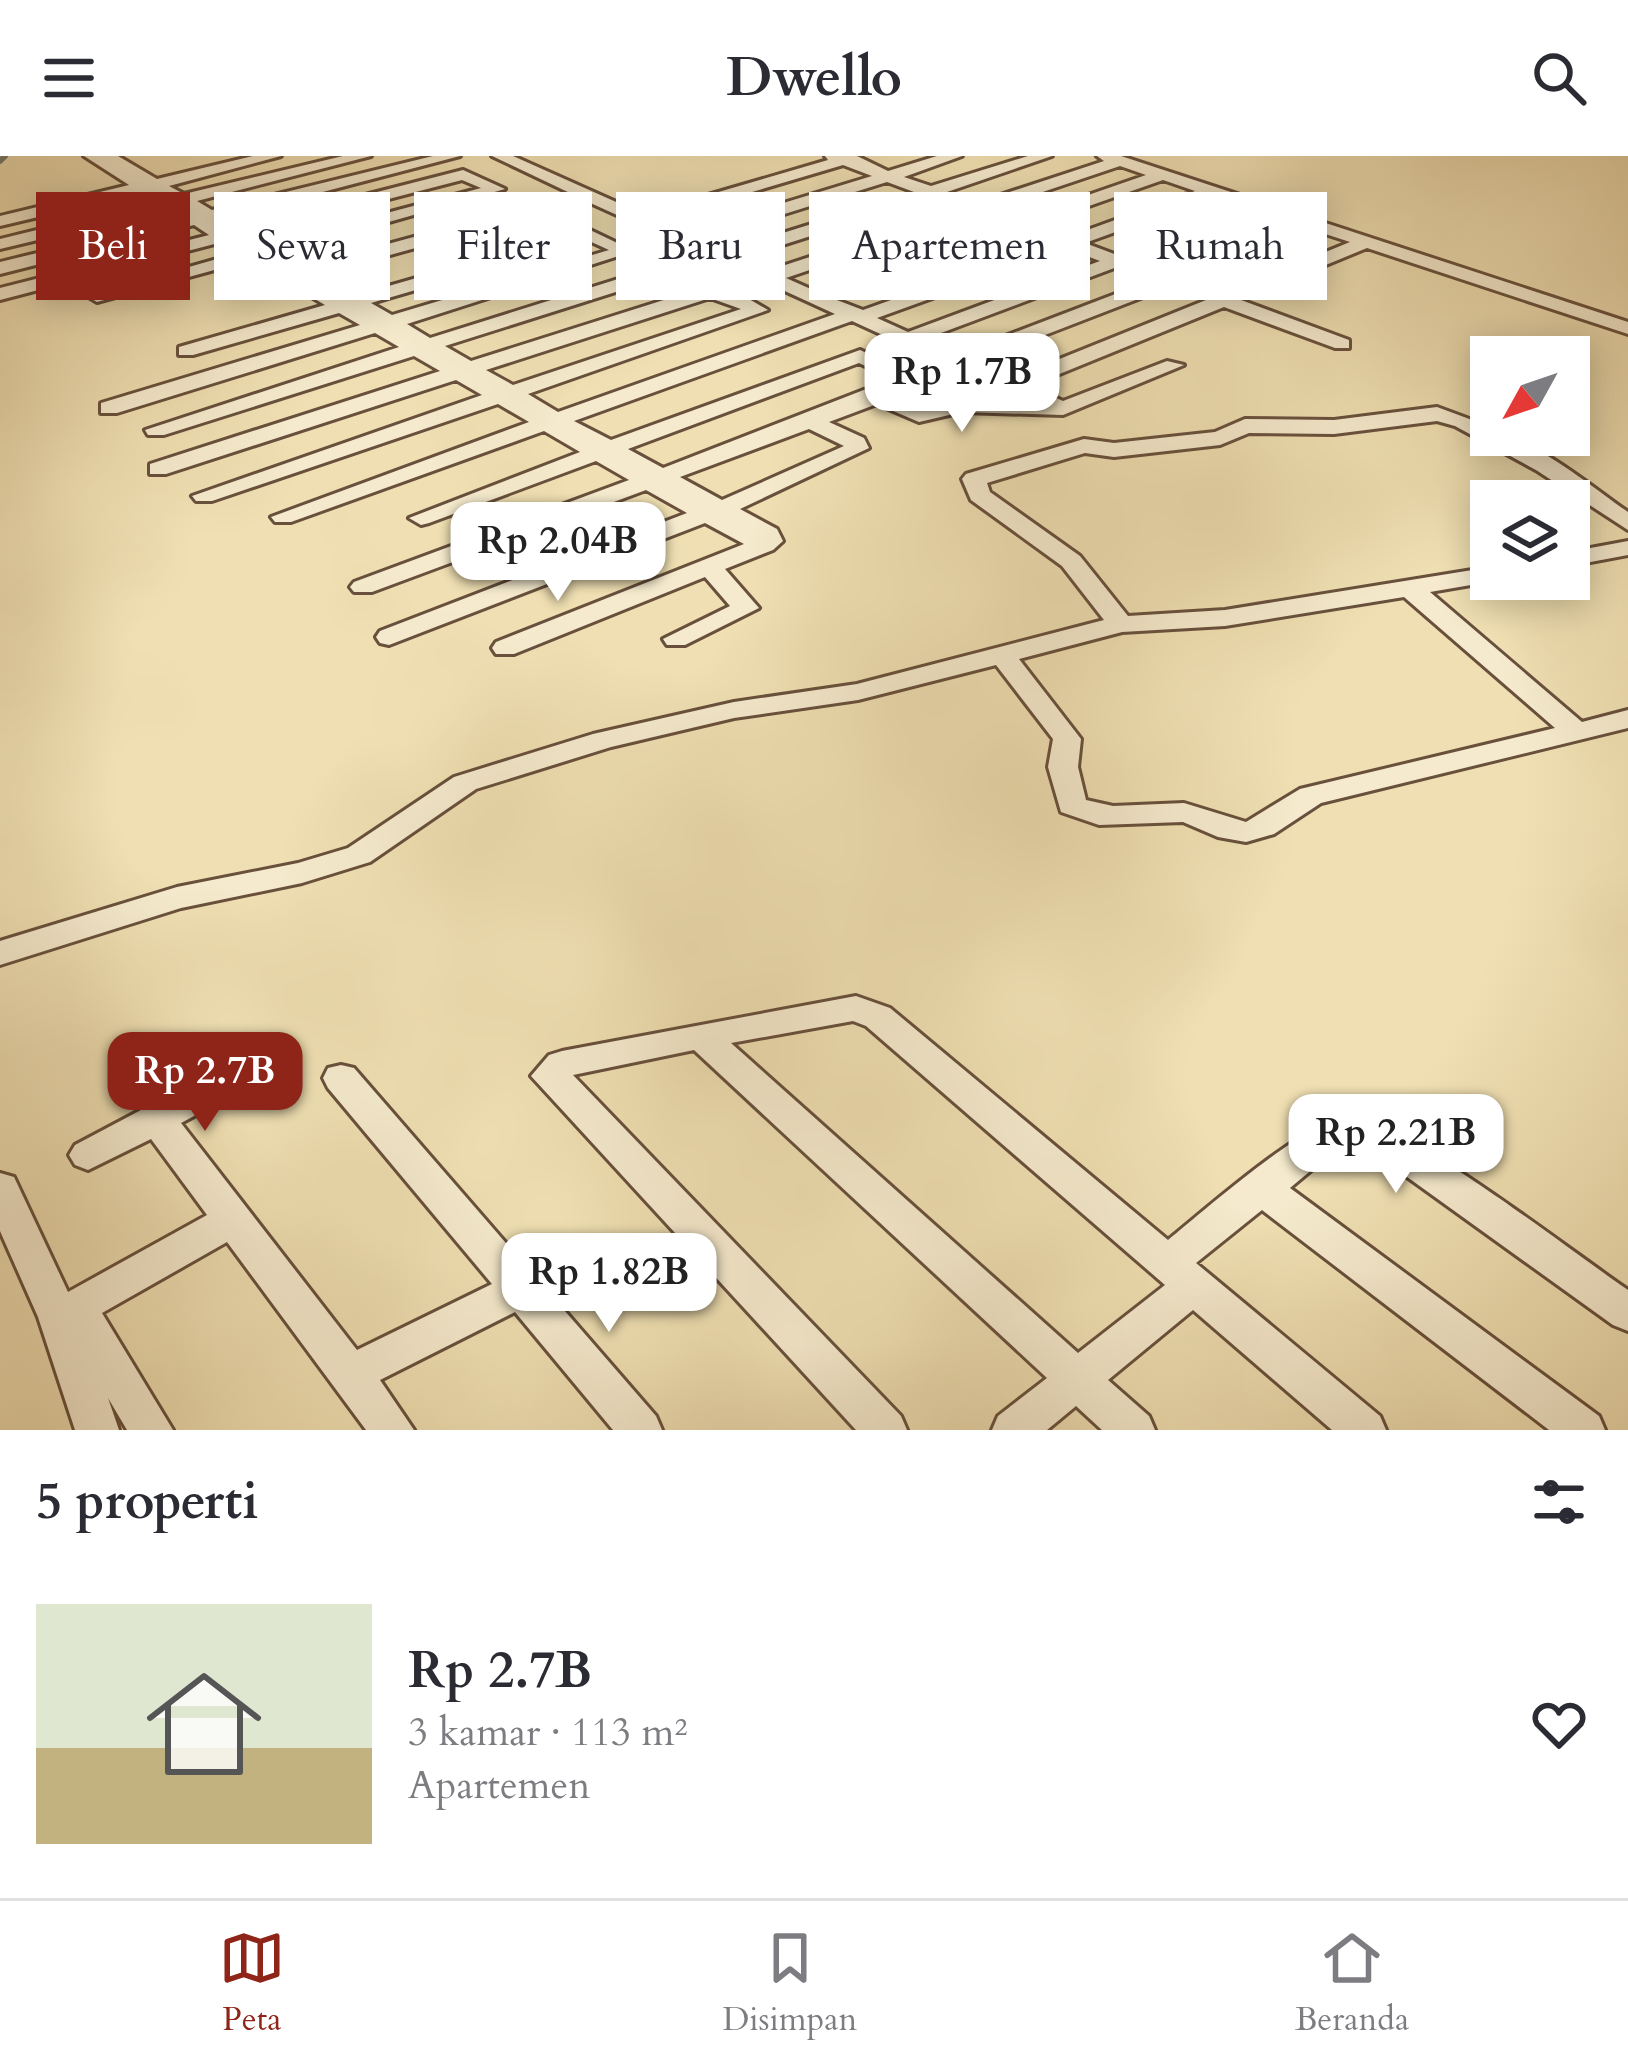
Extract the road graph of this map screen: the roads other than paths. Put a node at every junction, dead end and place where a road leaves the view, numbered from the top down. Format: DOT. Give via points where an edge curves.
graph roads {
  1 [pos="92,156"];
  2 [pos="107,156"];
  3 [pos="273,156"];
  4 [pos="363,156"];
  5 [pos="447,156"];
  6 [pos="500,156"];
  7 [pos="954,156"];
  8 [pos="1044,156"];
  9 [pos="844,157"];
  10 [pos="1112,158"];
  11 [pos="1162,175"];
  12 [pos="888,176"];
  13 [pos="149,186"];
  14 [pos="507,187"];
  15 [pos="1212,191"];
  16 [pos="159,192"];
  17 [pos="731,192"];
  18 [pos="930,192"];
  19 [pos="1018,192"];
  20 [pos="1215,192"];
  21 [pos="390,194"];
  22 [pos="190,197"];
  23 [pos="594,197"];
  24 [pos="1090,200"];
  25 [pos="616,207"];
  26 [pos="785,208"];
  27 [pos="190,210"];
  28 [pos="202,218"];
  29 [pos="390,218"];
  30 [pos="0,221"];
  31 [pos="214,225"];
  32 [pos="1327,228"];
  33 [pos="36,235"];
  34 [pos="1090,235"];
  35 [pos="214,239"];
  36 [pos="1367,242"];
  37 [pos="0,244"];
  38 [pos="1327,258"];
  39 [pos="1114,261"];
  40 [pos="0,268"];
  41 [pos="616,287"];
  42 [pos="0,294"];
  43 [pos="343,300"];
  44 [pos="757,300"];
  45 [pos="827,300"];
  46 [pos="903,300"];
  47 [pos="1119,300"];
  48 [pos="1221,300"];
  49 [pos="1226,300"];
  50 [pos="351,304"];
  51 [pos="860,315"];
  52 [pos="798,319"];
  53 [pos="386,326"];
  54 [pos="1628,328"];
  55 [pos="910,338"];
  56 [pos="1342,344"];
  57 [pos="424,348"];
  58 [pos="186,351"];
  59 [pos="860,356"];
  60 [pos="959,362"];
  61 [pos="1174,365"];
  62 [pos="463,372"];
  63 [pos="1012,386"];
  64 [pos="878,396"];
  65 [pos="507,397"];
  66 [pos="109,408"];
  67 [pos="1063,410"];
  68 [pos="810,421"];
  69 [pos="553,423"];
  70 [pos="156,430"];
  71 [pos="602,450"];
  72 [pos="158,469"];
  73 [pos="656,480"];
  74 [pos="204,496"];
  75 [pos="712,512"];
  76 [pos="284,517"];
  77 [pos="421,518"];
  78 [pos="1628,523"];
  79 [pos="1628,548"];
  80 [pos="1590,556"];
  81 [pos="709,567"];
  82 [pos="1470,579"];
  83 [pos="363,587"];
  84 [pos="1412,590"];
  85 [pos="1121,624"];
  86 [pos="389,637"];
  87 [pos="676,640"];
  88 [pos="505,648"];
  89 [pos="1000,652"];
  90 [pos="1628,719"];
  91 [pos="1576,731"];
  92 [pos="0,953"];
  93 [pos="703,1038"];
  94 [pos="341,1078"];
  95 [pos="220,1085"];
  96 [pos="157,1119"];
  97 [pos="88,1154"];
  98 [pos="0,1188"];
  99 [pos="1263,1189"];
  100 [pos="236,1218"];
  101 [pos="1178,1276"];
  102 [pos="519,1290"];
  103 [pos="68,1312"];
  104 [pos="1628,1312"];
  105 [pos="349,1375"];
  106 [pos="1078,1382"];
  107 [pos="97,1430"];
  108 [pos="151,1430"];
  109 [pos="392,1430"];
  110 [pos="640,1430"];
  111 [pos="885,1430"];
  112 [pos="1014,1430"];
  113 [pos="1133,1430"];
  114 [pos="1364,1430"];
  115 [pos="1583,1430"];
  1 -- 13 [label="street"];
  2 -- 13 [label="street" via="138,167"];
  3 -- 13 [label="street"];
  4 -- 22 [label="street"];
  5 -- 14 [label="street"];
  5 -- 28 [label="street"];
  6 -- 23 [label="street"];
  7 -- 12 [label="street"];
  8 -- 18 [label="street"];
  9 -- 12 [label="street"];
  9 -- 17 [label="street"];
  10 -- 11 [label="street"];
  10 -- 19 [label="street"];
  11 -- 15 [label="street"];
  11 -- 24 [label="street"];
  12 -- 18 [label="street"];
  12 -- 26 [label="street"];
  13 -- 16 [label="street"];
  13 -- 30 [label="street"];
  15 -- 20 [label="street"];
  15 -- 34 [label="street"];
  21 -- 29 [label="street" via="466,175 497,189"];
  23 -- 25 [label="street"];
  27 -- 28 [label="street"];
  28 -- 31 [label="street"];
  28 -- 40 [label="street"];
  32 -- 36 [label="street"];
  33 -- 37 [label="street"];
  35 -- 42 [label="street"];
  36 -- 38 [label="street"];
  36 -- 54 [label="street"];
  39 -- 55 [label="street"];
  41 -- 57 [label="street"];
  43 -- 50 [label="street"];
  44 -- 52 [label="street"];
  45 -- 51 [label="street"];
  46 -- 51 [label="street"];
  47 -- 60 [label="street"];
  48 -- 63 [label="street"];
  49 -- 56 [label="street"];
  50 -- 53 [label="street"];
  50 -- 53 [label="street" via="587,234 625,250"];
  50 -- 58 [label="street"];
  51 -- 52 [label="street"];
  51 -- 55 [label="street"];
  52 -- 59 [label="street" via="865,349"];
  52 -- 69 [label="street"];
  53 -- 57 [label="street"];
  53 -- 66 [label="street"];
  55 -- 60 [label="street"];
  57 -- 62 [label="street"];
  57 -- 70 [label="street"];
  59 -- 64 [label="street" via="908,380"];
  59 -- 71 [label="street"];
  60 -- 63 [label="street"];
  61 -- 67 [label="street"];
  62 -- 65 [label="street"];
  62 -- 65 [label="street" via="708,292 758,310"];
  62 -- 72 [label="street"];
  63 -- 67 [label="street"];
  64 -- 67 [label="street" via="920,415 962,406"];
  64 -- 68 [label="street"];
  65 -- 69 [label="street"];
  65 -- 74 [label="street"];
  68 -- 73 [label="street"];
  68 -- 75 [label="street" via="858,448"];
  69 -- 71 [label="street"];
  69 -- 76 [label="street"];
  71 -- 73 [label="street"];
  71 -- 77 [label="street"];
  73 -- 75 [label="street"];
  73 -- 83 [label="street"];
  75 -- 81 [label="street" via="772,538"];
  75 -- 86 [label="street"];
  78 -- 85 [label="street" via="1544,465 1437,413 1334,427 1245,426 1220,438 1114,450 1084,446 974,479 980,495 1071,561"];
  79 -- 80 [label="street"];
  81 -- 87 [label="street" via="746,608"];
  81 -- 88 [label="street"];
  82 -- 84 [label="street"];
  84 -- 85 [label="street" via="1225,618"];
  84 -- 91 [label="street"];
  85 -- 89 [label="street"];
  89 -- 91 [label="street" via="1067,739 1069,800 1094,816 1186,813 1221,831 1249,832 1311,796"];
  89 -- 92 [label="street" via="858,692 603,740 465,783 359,855 177,898"];
  90 -- 91 [label="street"];
  93 -- 101 [label="street" via="830,1010 878,1017"];
  93 -- 106 [label="street"];
  93 -- 111 [label="street" via="562,1064 549,1076"];
  94 -- 102 [label="street"];
  95 -- 96 [label="street"];
  96 -- 97 [label="street"];
  96 -- 100 [label="street"];
  98 -- 103 [label="street"];
  99 -- 101 [label="street"];
  99 -- 104 [label="street" via="1320,1142 1348,1131 1391,1146"];
  99 -- 115 [label="street"];
  100 -- 103 [label="street"];
  100 -- 105 [label="street"];
  101 -- 106 [label="street"];
  101 -- 114 [label="street"];
  102 -- 105 [label="street"];
  102 -- 110 [label="street"];
  103 -- 107 [label="street"];
  103 -- 108 [label="street"];
  105 -- 109 [label="street"];
  106 -- 112 [label="street"];
  106 -- 113 [label="street"];
}
